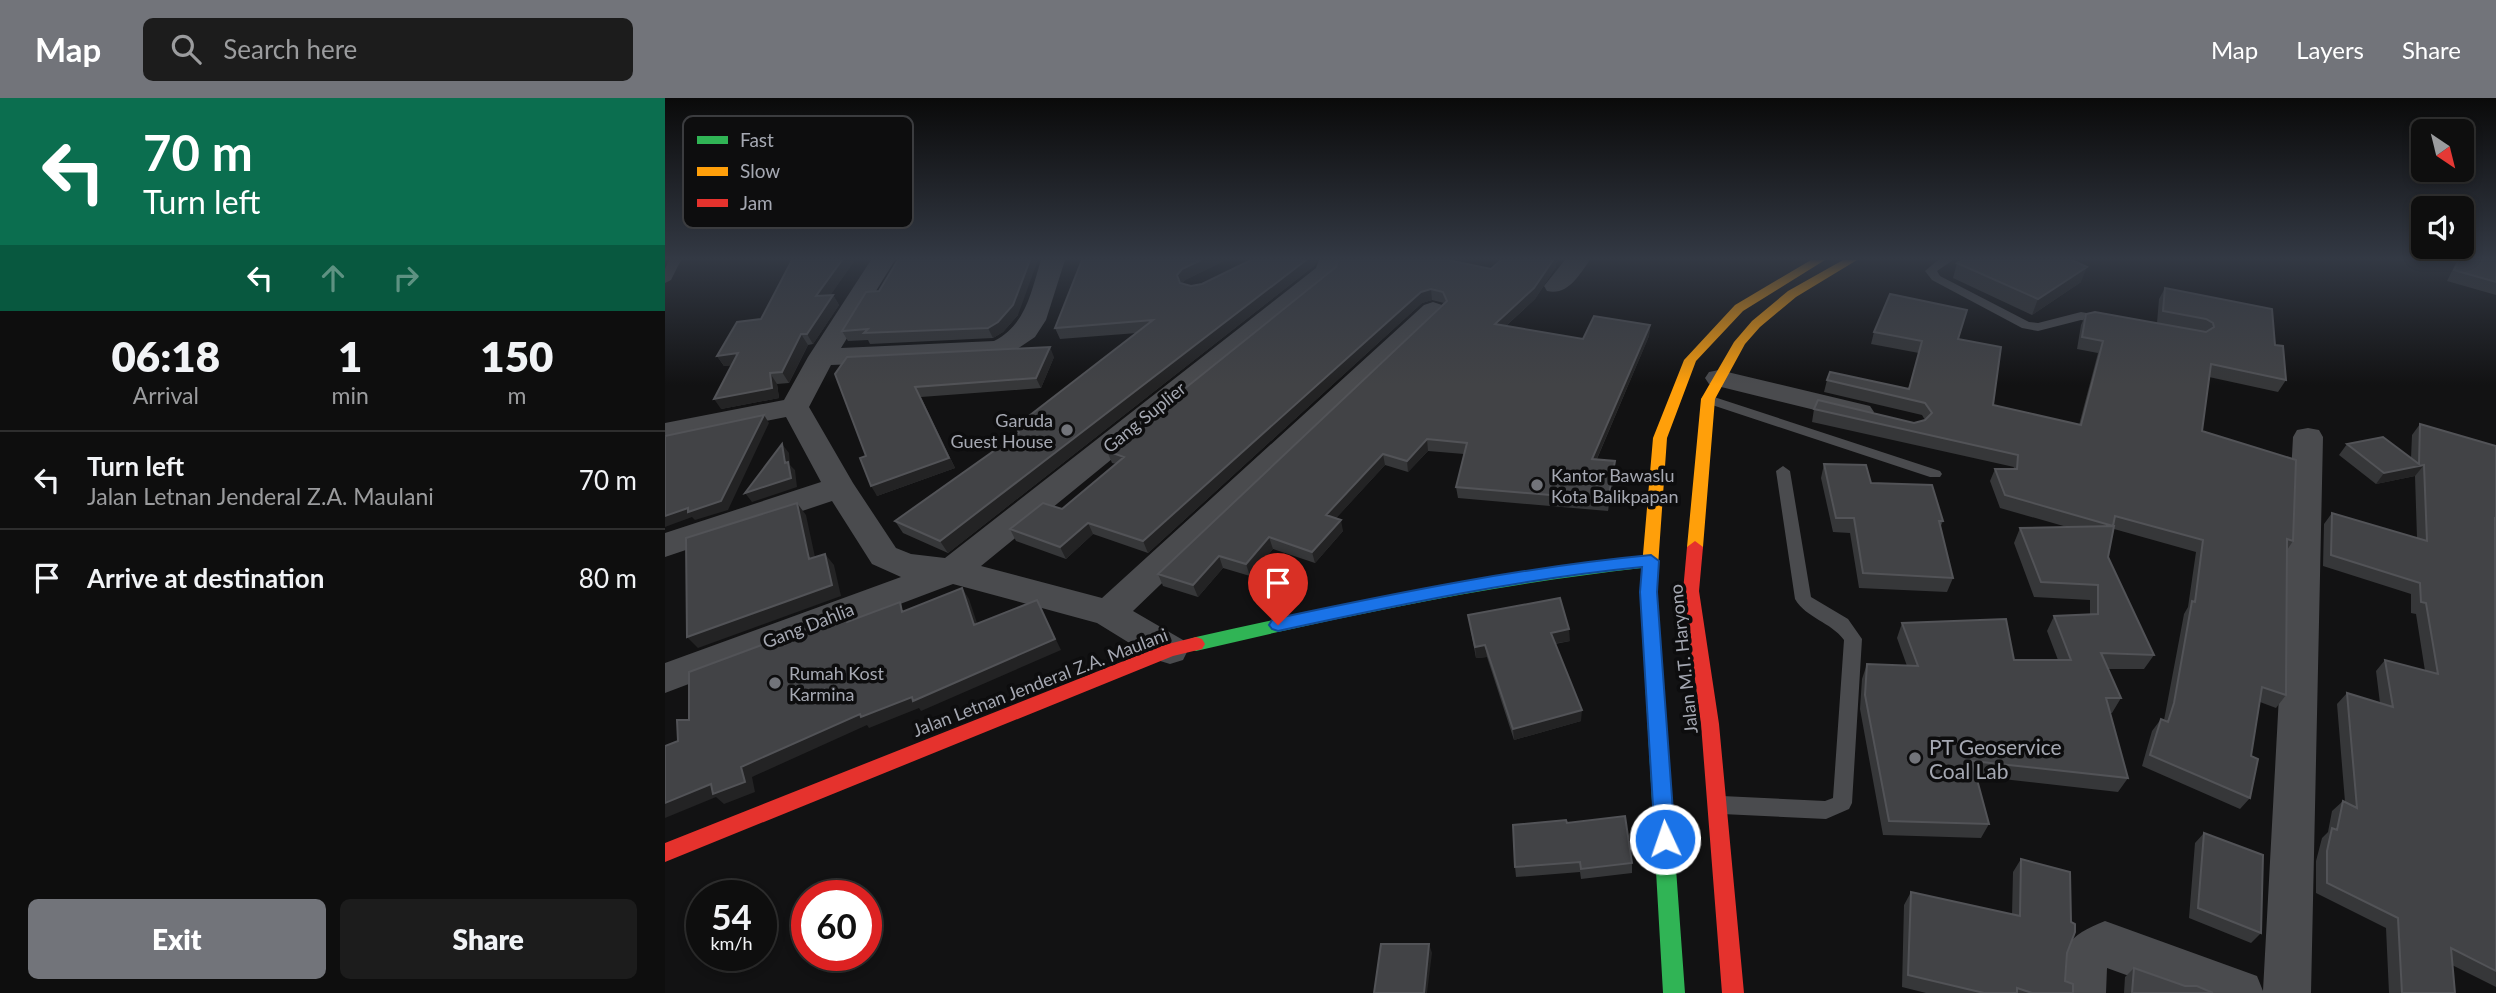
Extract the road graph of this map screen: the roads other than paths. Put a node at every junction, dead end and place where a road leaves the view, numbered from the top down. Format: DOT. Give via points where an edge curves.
graph roads {
  1 [pos="857,302"];
  2 [pos="1040,302"];
  3 [pos="1289,302"];
  4 [pos="1749,302"];
  5 [pos="1783,302"];
  6 [pos="1982,302"];
  7 [pos="1433,310"];
  8 [pos="2117,322"];
  9 [pos="822,357"];
  10 [pos="1714,389"];
  11 [pos="795,407"];
  12 [pos="1886,418"];
  13 [pos="665,432"];
  14 [pos="2308,437"];
  15 [pos="1783,471"];
  16 [pos="1935,474"];
  17 [pos="839,487"];
  18 [pos="665,545"];
  19 [pos="1693,560"];
  20 [pos="1651,561"];
  21 [pos="952,571"];
  22 [pos="1108,613"];
  23 [pos="1170,650"];
  24 [pos="665,678"];
  25 [pos="1717,805"];
  26 [pos="665,853"];
  27 [pos="1674,993"];
  28 [pos="1733,993"];
  29 [pos="2082,993"];
  30 [pos="2240,993"];
  31 [pos="2287,993"];
  1 -- 9 [label="street"];
  2 -- 9 [label="street" via="1032,326 1010,346"];
  3 -- 21 [label="street, Gang Suplier"];
  4 -- 20 [label="main road, Jalan M.T. Haryono" via="1690,359 1660,438"];
  5 -- 10 [label="main road, Jalan M.T. Haryono" via="1740,342"];
  6 -- 8 [label="lane" via="2038,327 2081,316"];
  7 -- 22 [label="street"];
  9 -- 11 [label="street"];
  10 -- 12 [label="street"];
  10 -- 16 [label="lane"];
  10 -- 19 [label="main road, Jalan M.T. Haryono"];
  11 -- 13 [label="street"];
  11 -- 17 [label="street"];
  14 -- 31 [label="street"];
  15 -- 25 [label="lane" via="1803,599 1842,624 1853,639 1842,803 1826,810"];
  17 -- 18 [label="street"];
  17 -- 21 [label="street" via="884,556 906,566"];
  19 -- 20 [label="main road, Jalan Letnan Jenderal Z.A. Maulani"];
  19 -- 25 [label="main road, Jalan M.T. Haryono" via="1691,592"];
  20 -- 23 [label="main road, Jalan Letnan Jenderal Z.A. Maulani" via="1588,566 1359,606"];
  20 -- 27 [label="main road, Jalan M.T. Haryono" via="1648,592"];
  21 -- 22 [label="street"];
  21 -- 24 [label="street, Gang Dahlia"];
  22 -- 23 [label="street"];
  23 -- 26 [label="main road, Jalan Letnan Jenderal Z.A. Maulani"];
  25 -- 28 [label="main road, Jalan M.T. Haryono"];
  29 -- 30 [label="street" via="2085,956 2105,944"];
}
